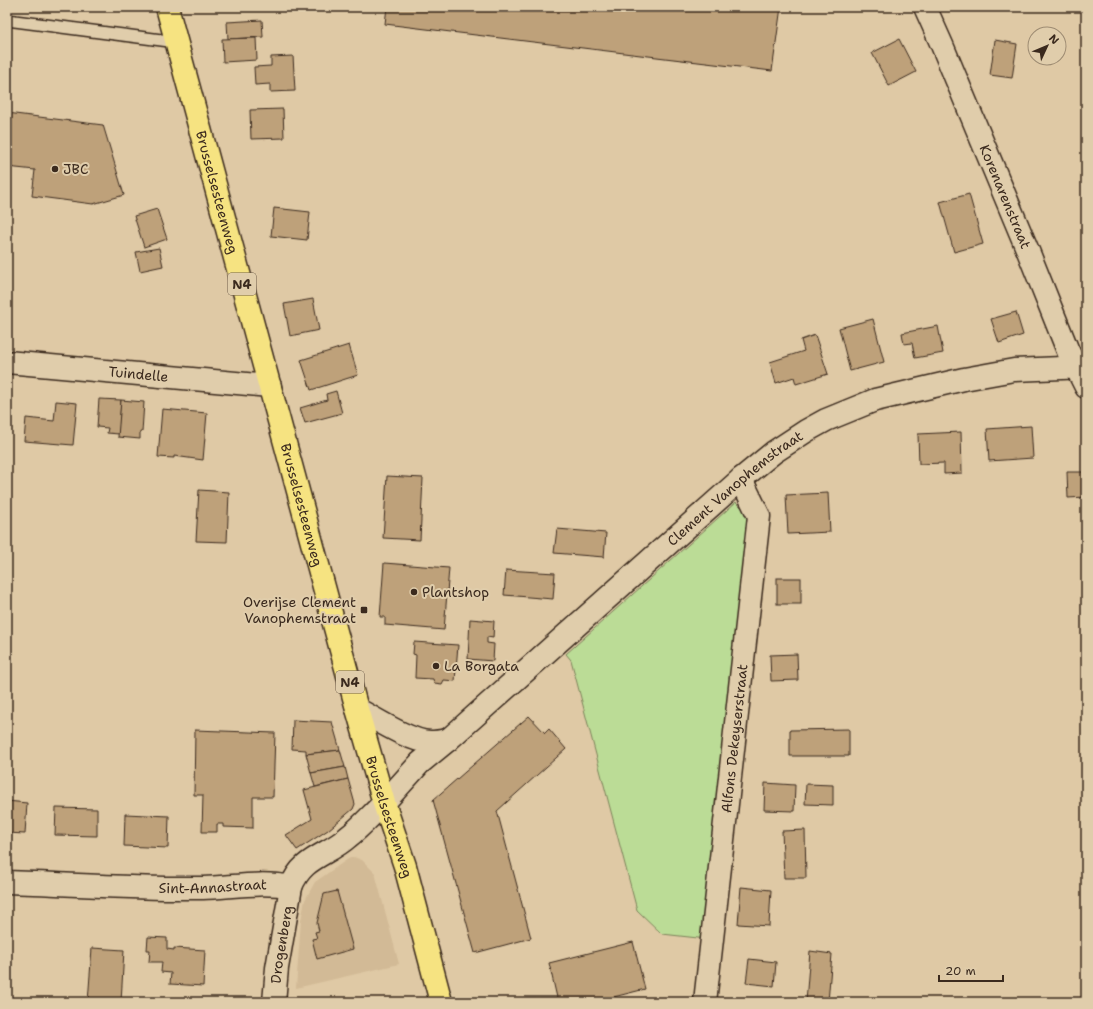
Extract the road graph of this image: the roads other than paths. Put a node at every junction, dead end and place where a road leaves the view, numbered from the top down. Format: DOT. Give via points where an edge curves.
graph roads {
  1 [pos="167,7"];
  2 [pos="925,7"];
  3 [pos="7,20"];
  4 [pos="177,42"];
  5 [pos="7,362"];
  6 [pos="1081,367"];
  7 [pos="270,386"];
  8 [pos="1086,386"];
  9 [pos="741,479"];
  10 [pos="357,709"];
  11 [pos="448,740"];
  12 [pos="384,802"];
  13 [pos="7,882"];
  14 [pos="291,887"];
  15 [pos="274,1002"];
  16 [pos="442,1002"];
  17 [pos="705,1002"];
  1 -- 4 [label="main road, Brusselsesteenweg / N4"];
  2 -- 6 [label="street, Korenarenstraat" via="1068,351"];
  3 -- 4 [label="lane"];
  4 -- 7 [label="main road, Brusselsesteenweg / N4"];
  5 -- 7 [label="street, Tuindelle"];
  6 -- 8 [label="street, Korenarenstraat"];
  6 -- 9 [label="street, Clement Vanophemstraat" via="1014,370 875,400 813,427 774,452"];
  7 -- 10 [label="main road, Brusselsesteenweg / N4"];
  9 -- 11 [label="street, Clement Vanophemstraat"];
  9 -- 17 [label="street, Alfons Dekeyserstraat" via="760,516"];
  10 -- 11 [label="street" via="415,738 429,742"];
  10 -- 12 [label="main road, Brusselsesteenweg / N4"];
  11 -- 12 [label="street, Clement Vanophemstraat" via="420,763"];
  12 -- 14 [label="street" via="348,838 304,865"];
  12 -- 16 [label="main road, Brusselsesteenweg / N4" via="405,866"];
  13 -- 14 [label="street, Sint-Annastraat" via="203,888 269,884"];
  14 -- 15 [label="street, Drogenberg" via="277,968"];
}
